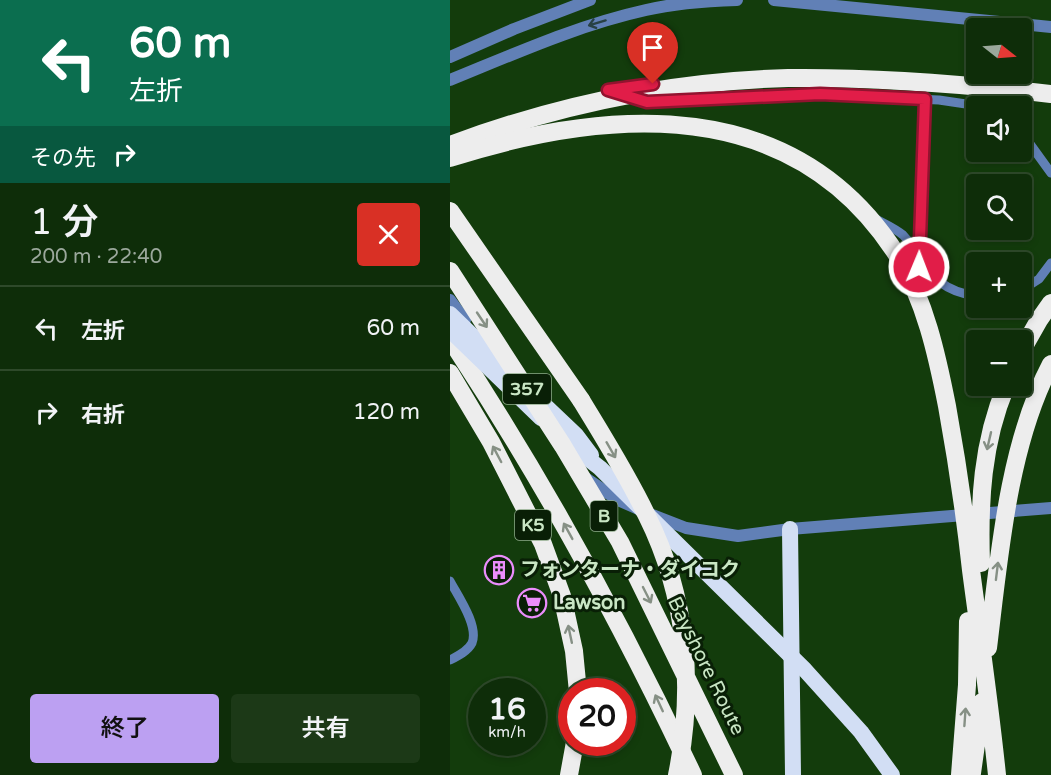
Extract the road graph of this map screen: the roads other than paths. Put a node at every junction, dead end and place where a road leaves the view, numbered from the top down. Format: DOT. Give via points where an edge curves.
graph roads {
  1 [pos="590,0"];
  2 [pos="737,0"];
  3 [pos="774,0"];
  4 [pos="1051,27"];
  5 [pos="450,57"];
  6 [pos="450,80"];
  7 [pos="1051,86"];
  8 [pos="608,90"];
  9 [pos="1051,94"];
  10 [pos="925,99"];
  11 [pos="966,104"];
  12 [pos="450,137"];
  13 [pos="450,145"];
  14 [pos="1032,147"];
  15 [pos="450,158"];
  16 [pos="450,166"];
  17 [pos="1051,173"];
  18 [pos="840,200"];
  19 [pos="450,211"];
  20 [pos="1051,263"];
  21 [pos="450,271"];
  22 [pos="1032,284"];
  23 [pos="966,295"];
  24 [pos="450,300"];
  25 [pos="1051,303"];
  26 [pos="922,311"];
  27 [pos="450,314"];
  28 [pos="450,330"];
  29 [pos="1032,332"];
  30 [pos="450,339"];
  31 [pos="1051,364"];
  32 [pos="450,373"];
  33 [pos="1003,396"];
  34 [pos="600,468"];
  35 [pos="1051,508"];
  36 [pos="790,529"];
  37 [pos="451,587"];
  38 [pos="450,660"];
  39 [pos="577,678"];
  40 [pos="572,756"];
  41 [pos="997,774"];
  42 [pos="569,775"];
  43 [pos="677,775"];
  44 [pos="693,775"];
  45 [pos="734,775"];
  46 [pos="793,775"];
  47 [pos="892,775"];
  48 [pos="960,775"];
  49 [pos="972,775"];
  1 -- 5 [label="street"];
  2 -- 6 [label="street, one-way" via="693,2 599,22"];
  3 -- 4 [label="street"];
  7 -- 8 [label="highway" via="876,72 782,71"];
  8 -- 10 [label="lane" via="647,102 820,94"];
  8 -- 12 [label="highway"];
  9 -- 13 [label="highway" via="877,80 787,78 706,84 618,96"];
  10 -- 11 [label="lane"];
  10 -- 26 [label="lane, bridge" via="919,267"];
  14 -- 17 [label="lane"];
  15 -- 26 [label="highway, bridge" via="546,134 620,124 697,126 763,143 823,176 852,200 897,256"];
  16 -- 18 [label="highway" via="578,135 662,130 708,136 762,150 797,168"];
  18 -- 23 [label="lane, bridge" via="901,233 936,280"];
  48 -- 18 [label="highway, one-way, bridge" via="967,685 966,583 956,495 937,394 906,288 869,229"];
  19 -- 43 [label="highway, one-way, bridge" via="581,400 648,517 673,585 682,624 687,697"];
  20 -- 22 [label="lane"];
  21 -- 45 [label="highway, Bayshore Route / B, one-way, bridge" via="620,542"];
  24 -- 36 [label="street" via="573,469 618,500 686,528 738,536"];
  25 -- 29 [label="highway"];
  26 -- 41 [label="highway, bridge" via="940,373 961,484"];
  27 -- 34 [label="highway, 357, bridge" via="576,435"];
  28 -- 34 [label="highway, 357, bridge" via="568,445"];
  44 -- 30 [label="highway, B, one-way, bridge" via="589,568"];
  49 -- 31 [label="highway, one-way, bridge" via="1008,503 1031,412"];
  39 -- 32 [label="highway, K5, one-way" via="562,596 543,544 491,442"];
  33 -- 41 [label="highway, one-way, bridge" via="984,462 980,501 982,583"];
  34 -- 47 [label="highway, bridge" via="806,670 861,732"];
  35 -- 36 [label="street"];
  36 -- 46 [label="highway"];
  37 -- 38 [label="lane" via="474,632 467,650"];
  40 -- 42 [label="highway"];
}
